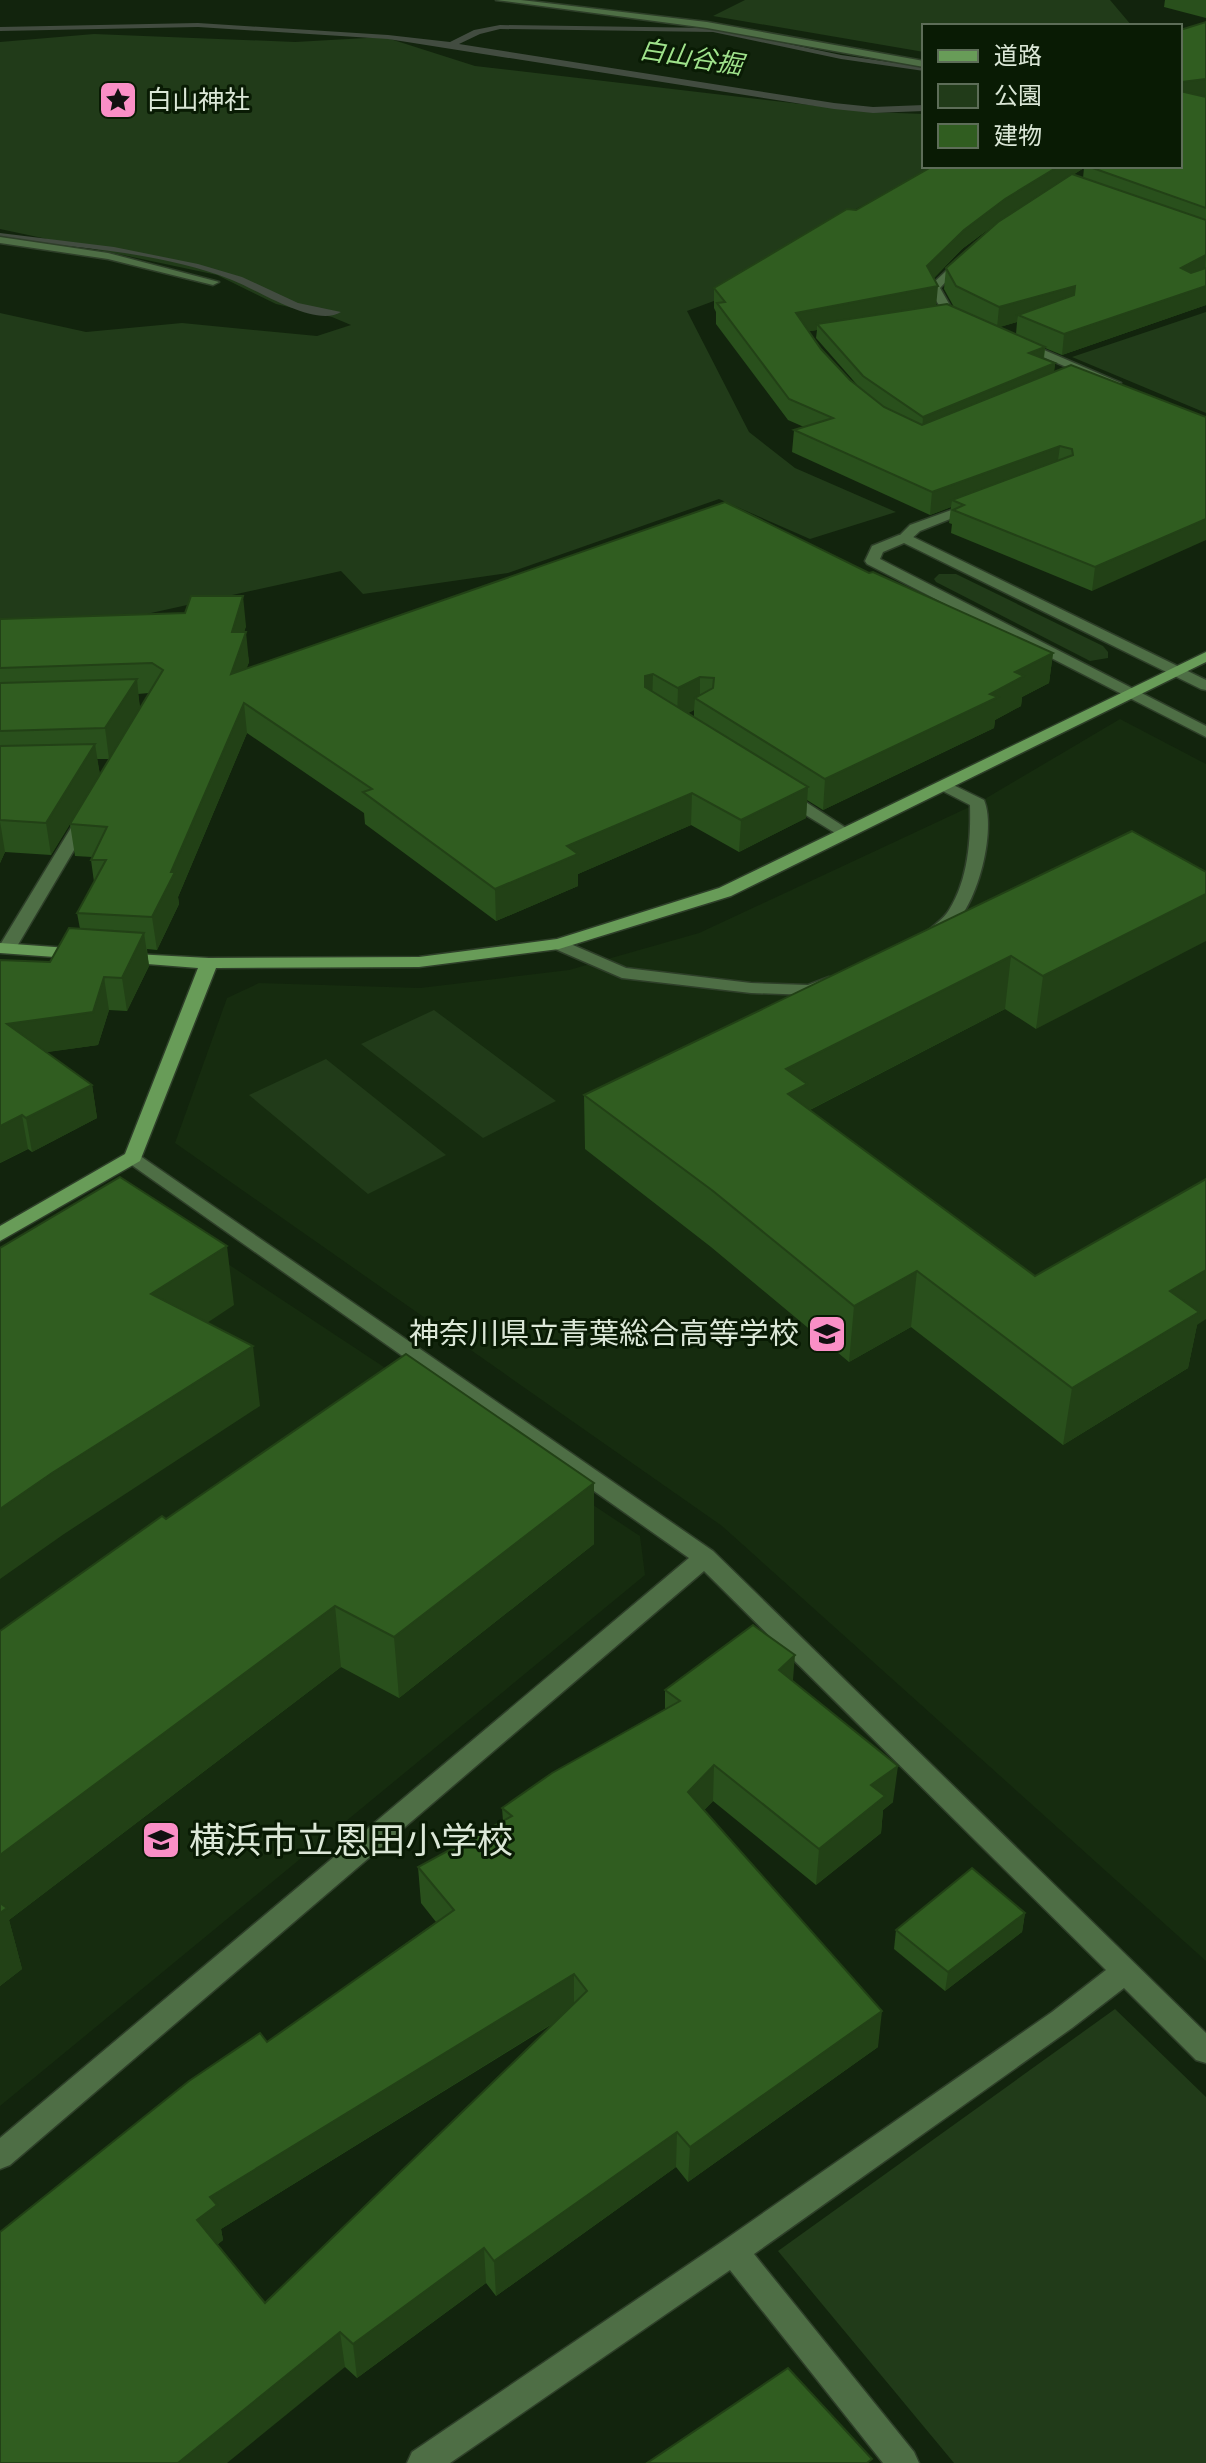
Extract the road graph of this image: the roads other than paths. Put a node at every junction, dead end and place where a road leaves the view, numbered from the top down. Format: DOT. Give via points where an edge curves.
graph roads {
  1 [pos="500,0"];
  2 [pos="922,64"];
  3 [pos="0,240"];
  4 [pos="979,247"];
  5 [pos="213,282"];
  6 [pos="948,311"];
  7 [pos="933,313"];
  8 [pos="980,328"];
  9 [pos="1008,339"];
  10 [pos="1087,371"];
  11 [pos="1073,377"];
  12 [pos="1126,388"];
  13 [pos="989,501"];
  14 [pos="904,538"];
  15 [pos="1206,656"];
  16 [pos="1176,671"];
  17 [pos="1206,686"];
  18 [pos="1130,693"];
  19 [pos="1206,732"];
  20 [pos="768,784"];
  21 [pos="943,785"];
  22 [pos="93,806"];
  23 [pos="846,833"];
  24 [pos="920,940"];
  25 [pos="559,944"];
  26 [pos="4,948"];
  27 [pos="209,963"];
  28 [pos="851,973"];
  29 [pos="133,1157"];
  30 [pos="0,1235"];
  31 [pos="705,1557"];
  32 [pos="1123,1973"];
  33 [pos="1206,2051"];
  34 [pos="0,2156"];
  35 [pos="733,2251"];
  36 [pos="423,2463"];
  37 [pos="903,2463"];
  1 -- 2 [label="street" via="707,25"];
  3 -- 5 [label="street" via="120,257"];
  4 -- 6 [label="street" via="953,264 934,288"];
  6 -- 7 [label="street"];
  6 -- 8 [label="street"];
  9 -- 10 [label="street"];
  10 -- 11 [label="street"];
  10 -- 12 [label="street"];
  13 -- 14 [label="street" via="915,528"];
  14 -- 16 [label="street"];
  14 -- 18 [label="street" via="877,549 872,561"];
  15 -- 16 [label="street"];
  16 -- 17 [label="street"];
  16 -- 18 [label="street"];
  18 -- 19 [label="street"];
  18 -- 21 [label="street"];
  20 -- 23 [label="street"];
  21 -- 23 [label="street"];
  21 -- 24 [label="street" via="978,803 980,839 949,926"];
  22 -- 26 [label="street"];
  23 -- 25 [label="street" via="725,892"];
  25 -- 27 [label="street" via="419,962"];
  25 -- 28 [label="street" via="622,973 707,984 810,990"];
  26 -- 27 [label="street"];
  27 -- 29 [label="street"];
  29 -- 30 [label="street"];
  29 -- 31 [label="street"];
  31 -- 32 [label="street"];
  31 -- 34 [label="street"];
  32 -- 33 [label="street"];
  32 -- 35 [label="street"];
  35 -- 36 [label="street"];
  35 -- 37 [label="street"];
}
